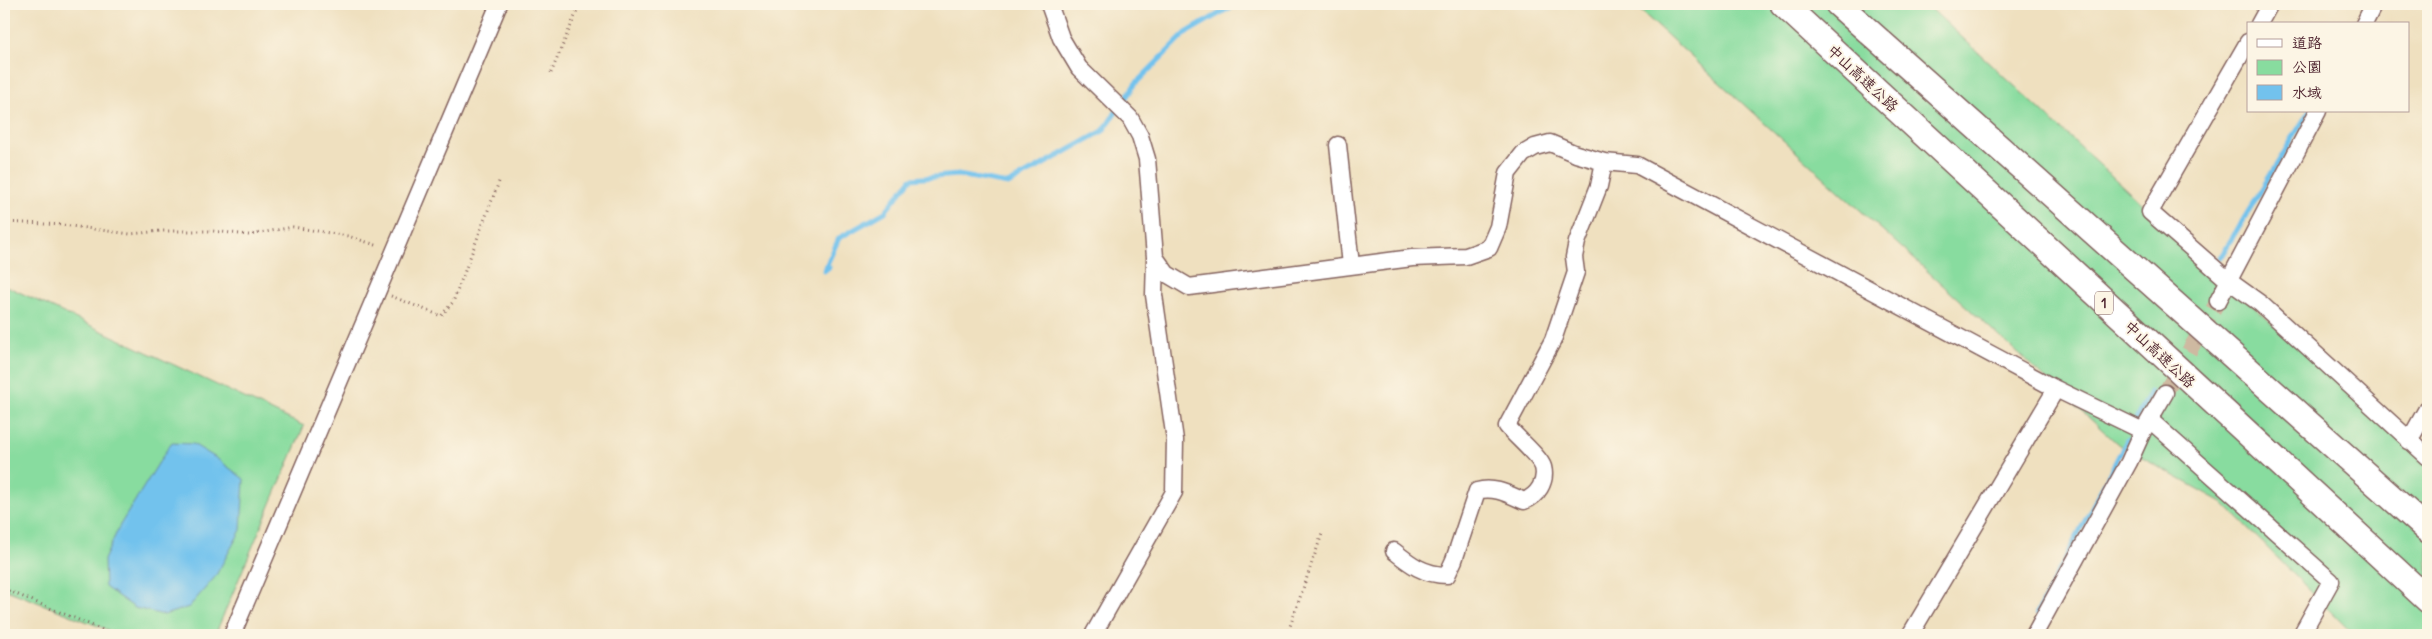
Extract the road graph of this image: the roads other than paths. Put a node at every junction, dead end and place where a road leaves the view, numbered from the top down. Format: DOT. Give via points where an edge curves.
graph roads {
  1 [pos="499,4"];
  2 [pos="1049,4"];
  3 [pos="1783,4"];
  4 [pos="1838,4"];
  5 [pos="2270,4"];
  6 [pos="2374,4"];
  7 [pos="2260,22"];
  8 [pos="2365,22"];
  9 [pos="2247,44"];
  10 [pos="2317,112"];
  11 [pos="1338,145"];
  12 [pos="1604,162"];
  13 [pos="1155,257"];
  14 [pos="1351,264"];
  15 [pos="2229,281"];
  16 [pos="2218,300"];
  17 [pos="2056,388"];
  18 [pos="2165,393"];
  19 [pos="2428,407"];
  20 [pos="2147,425"];
  21 [pos="2325,436"];
  22 [pos="2409,441"];
  23 [pos="2428,456"];
  24 [pos="2428,512"];
  25 [pos="2428,530"];
  26 [pos="1394,551"];
  27 [pos="2428,600"];
  28 [pos="232,635"];
  29 [pos="1093,635"];
  30 [pos="1910,635"];
  31 [pos="2034,635"];
  32 [pos="2301,635"];
  1 -- 28 [label="street"];
  2 -- 13 [label="street" via="1061,38 1079,68 1130,118 1140,136 1148,159"];
  3 -- 27 [label="highway, 中山高速公路 / 1"];
  4 -- 21 [label="highway"];
  5 -- 7 [label="street"];
  6 -- 8 [label="street"];
  9 -- 15 [label="street" via="2150,212"];
  10 -- 15 [label="street"];
  11 -- 14 [label="street"];
  12 -- 14 [label="street" via="1550,144 1535,147 1523,154 1508,173 1498,227 1489,248 1466,256"];
  12 -- 17 [label="street" via="1637,165"];
  12 -- 26 [label="street" via="1599,186 1577,242 1576,272 1553,340 1507,426 1543,468 1542,486 1534,497 1524,501 1495,489 1477,491 1446,575 1433,575 1412,566"];
  13 -- 14 [label="street" via="1167,274 1189,287"];
  13 -- 29 [label="street" via="1154,295 1175,440 1174,492"];
  15 -- 16 [label="street"];
  15 -- 22 [label="street" via="2261,304"];
  17 -- 20 [label="street"];
  17 -- 30 [label="street"];
  18 -- 20 [label="street"];
  19 -- 22 [label="street"];
  20 -- 31 [label="street"];
  20 -- 32 [label="street" via="2331,581"];
  21 -- 24 [label="highway"];
  21 -- 25 [label="highway"];
  22 -- 23 [label="street"];
}
